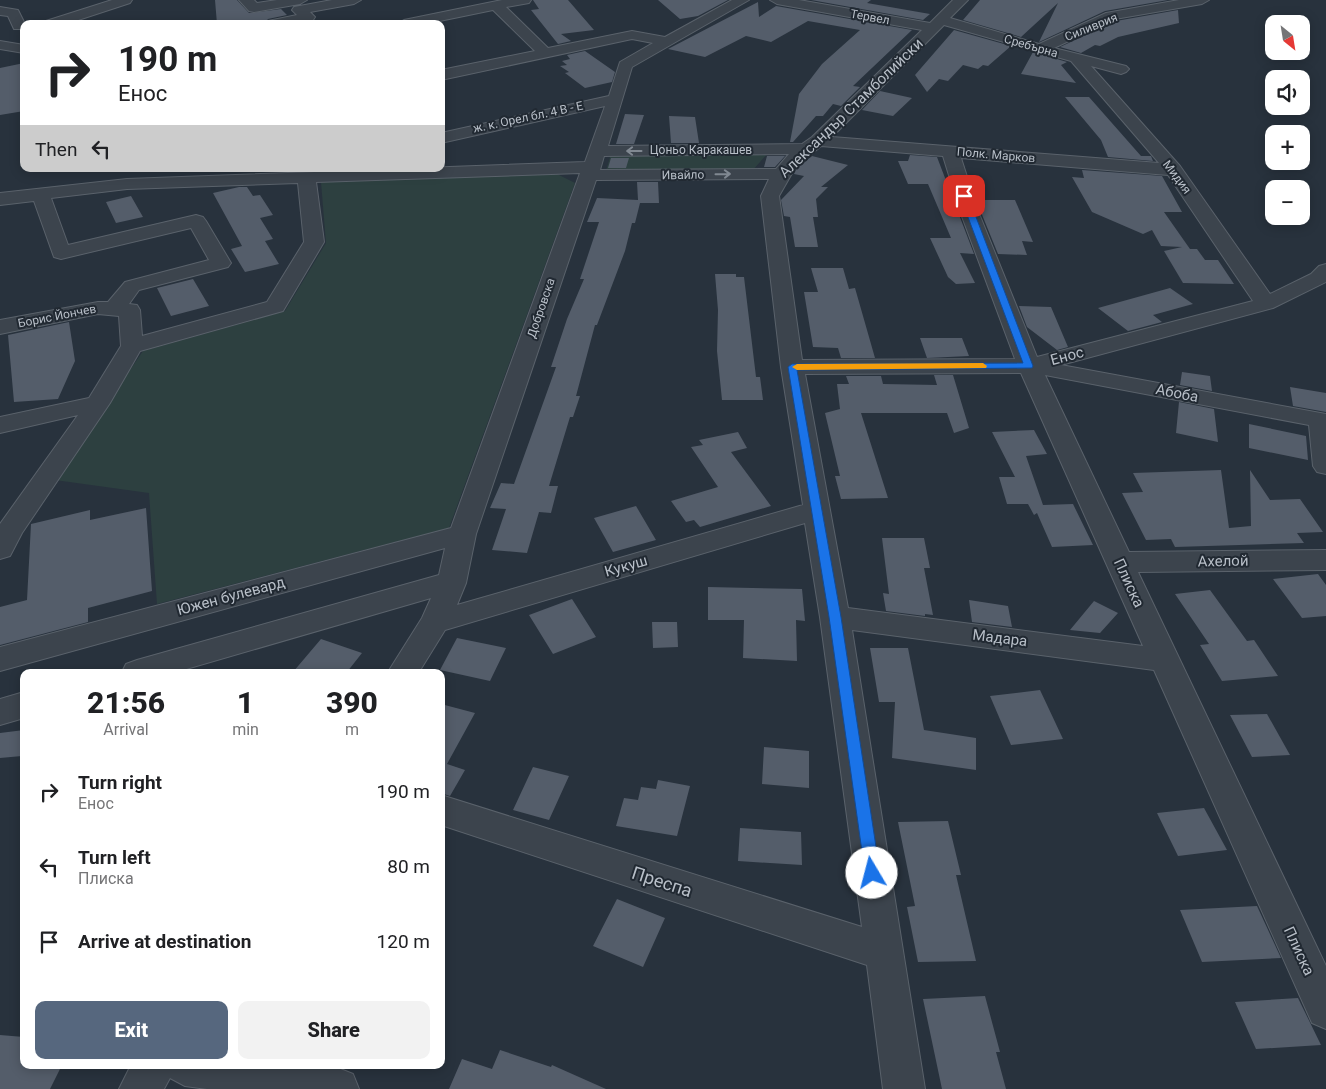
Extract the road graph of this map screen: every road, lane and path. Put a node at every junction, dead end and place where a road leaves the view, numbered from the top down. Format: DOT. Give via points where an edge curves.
graph roads {
  1 [pos="125,0"];
  2 [pos="246,0"];
  3 [pos="524,0"];
  4 [pos="713,0"];
  5 [pos="777,0"];
  6 [pos="961,0"];
  7 [pos="1202,0"];
  8 [pos="345,1"];
  9 [pos="737,3"];
  10 [pos="297,4"];
  11 [pos="501,10"];
  12 [pos="0,12"];
  13 [pos="63,20"];
  14 [pos="293,20"];
  15 [pos="432,20"];
  16 [pos="938,24"];
  17 [pos="20,27"];
  18 [pos="445,27"];
  19 [pos="20,30"];
  20 [pos="0,40"];
  21 [pos="664,41"];
  22 [pos="0,45"];
  23 [pos="20,48"];
  24 [pos="1040,49"];
  25 [pos="545,54"];
  26 [pos="1076,58"];
  27 [pos="1121,69"];
  28 [pos="445,74"];
  29 [pos="616,98"];
  30 [pos="445,137"];
  31 [pos="812,145"];
  32 [pos="950,152"];
  33 [pos="591,165"];
  34 [pos="445,170"];
  35 [pos="1174,170"];
  36 [pos="389,172"];
  37 [pos="780,174"];
  38 [pos="127,176"];
  39 [pos="306,176"];
  40 [pos="40,195"];
  41 [pos="0,199"];
  42 [pos="1326,270"];
  43 [pos="1266,304"];
  44 [pos="115,308"];
  45 [pos="0,328"];
  46 [pos="132,346"];
  47 [pos="1029,366"];
  48 [pos="792,367"];
  49 [pos="98,403"];
  50 [pos="1323,421"];
  51 [pos="0,425"];
  52 [pos="1326,466"];
  53 [pos="818,510"];
  54 [pos="462,534"];
  55 [pos="4,537"];
  56 [pos="1326,560"];
  57 [pos="1120,562"];
  58 [pos="452,583"];
  59 [pos="835,617"];
  60 [pos="435,622"];
  61 [pos="0,659"];
  62 [pos="1164,660"];
  63 [pos="147,669"];
  64 [pos="405,669"];
  65 [pos="20,707"];
  66 [pos="0,712"];
  67 [pos="445,811"];
  68 [pos="884,952"];
  69 [pos="1326,1009"];
  70 [pos="153,1069"];
  71 [pos="210,1069"];
  72 [pos="140,1089"];
  73 [pos="338,1089"];
  74 [pos="904,1089"];
  1 -- 13 [label="street"];
  2 -- 10 [label="street" via="254,8"];
  3 -- 11 [label="street"];
  4 -- 9 [label="street"];
  5 -- 16 [label="street, Тервел"];
  6 -- 16 [label="street, Александър Стамболийски"];
  7 -- 24 [label="street, Силиврия" via="1111,16"];
  8 -- 10 [label="street"];
  9 -- 21 [label="street, Добровска"];
  10 -- 14 [label="street" via="308,17"];
  11 -- 15 [label="street"];
  11 -- 18 [label="street"];
  11 -- 25 [label="street"];
  12 -- 17 [label="street" via="13,13"];
  16 -- 24 [label="street, Сребърна"];
  16 -- 31 [label="street, Александър Стамболийски"];
  19 -- 20 [label="street"];
  21 -- 25 [label="street" via="632,35"];
  21 -- 29 [label="street, Добровска" via="625,65"];
  22 -- 23 [label="street"];
  24 -- 26 [label="street, Сребърна"];
  25 -- 28 [label="street"];
  26 -- 27 [label="street, Сребърна"];
  26 -- 35 [label="street, Мидия"];
  29 -- 30 [label="street, ж. к. Орел бл. 4 В - Е"];
  29 -- 33 [label="street, Добровска"];
  31 -- 32 [label="street, Полк. Марков"];
  31 -- 33 [label="street, Цоньо Каракашев, one-way"];
  31 -- 37 [label="street, Александър Стамболийски"];
  32 -- 35 [label="street, Полк. Марков"];
  32 -- 47 [label="street, Плиска" via="969,211"];
  33 -- 34 [label="street"];
  33 -- 37 [label="street, Ивайло, one-way"];
  33 -- 54 [label="street, Добровска"];
  35 -- 43 [label="street, Мидия"];
  36 -- 39 [label="street"];
  37 -- 48 [label="street, Александър Стамболийски" via="770,196"];
  38 -- 39 [label="street"];
  38 -- 40 [label="street"];
  39 -- 46 [label="street" via="314,242 275,306"];
  40 -- 41 [label="street"];
  40 -- 44 [label="street" via="62,253 196,221 221,263 132,286"];
  42 -- 43 [label="street, Енос" via="1318,278"];
  43 -- 47 [label="street, Енос"];
  44 -- 45 [label="street, Борис Йончев" via="98,308"];
  44 -- 46 [label="street" via="129,310"];
  46 -- 49 [label="street"];
  47 -- 48 [label="street, Енос"];
  47 -- 50 [label="street, Абоба"];
  47 -- 57 [label="street, Плиска"];
  48 -- 53 [label="street, Александър Стамболийски"];
  49 -- 51 [label="street"];
  49 -- 55 [label="street"];
  50 -- 52 [label="street"];
  53 -- 59 [label="street, Александър Стамболийски"];
  53 -- 60 [label="street, Кукуш"];
  54 -- 58 [label="street, Добровска"];
  54 -- 61 [label="street, Южен булевард"];
  56 -- 57 [label="street, Ахелой"];
  57 -- 62 [label="street, Плиска"];
  58 -- 60 [label="street, Добровска"];
  58 -- 63 [label="street"];
  59 -- 62 [label="street, Мадара"];
  59 -- 68 [label="street, Александър Стамболийски"];
  60 -- 64 [label="street, Добровска"];
  62 -- 69 [label="street, Плиска"];
  65 -- 66 [label="street"];
  67 -- 68 [label="street, Преспа"];
  68 -- 74 [label="street, Александър Стамболийски"];
  70 -- 72 [label="street"];
  71 -- 73 [label="street"];
}
